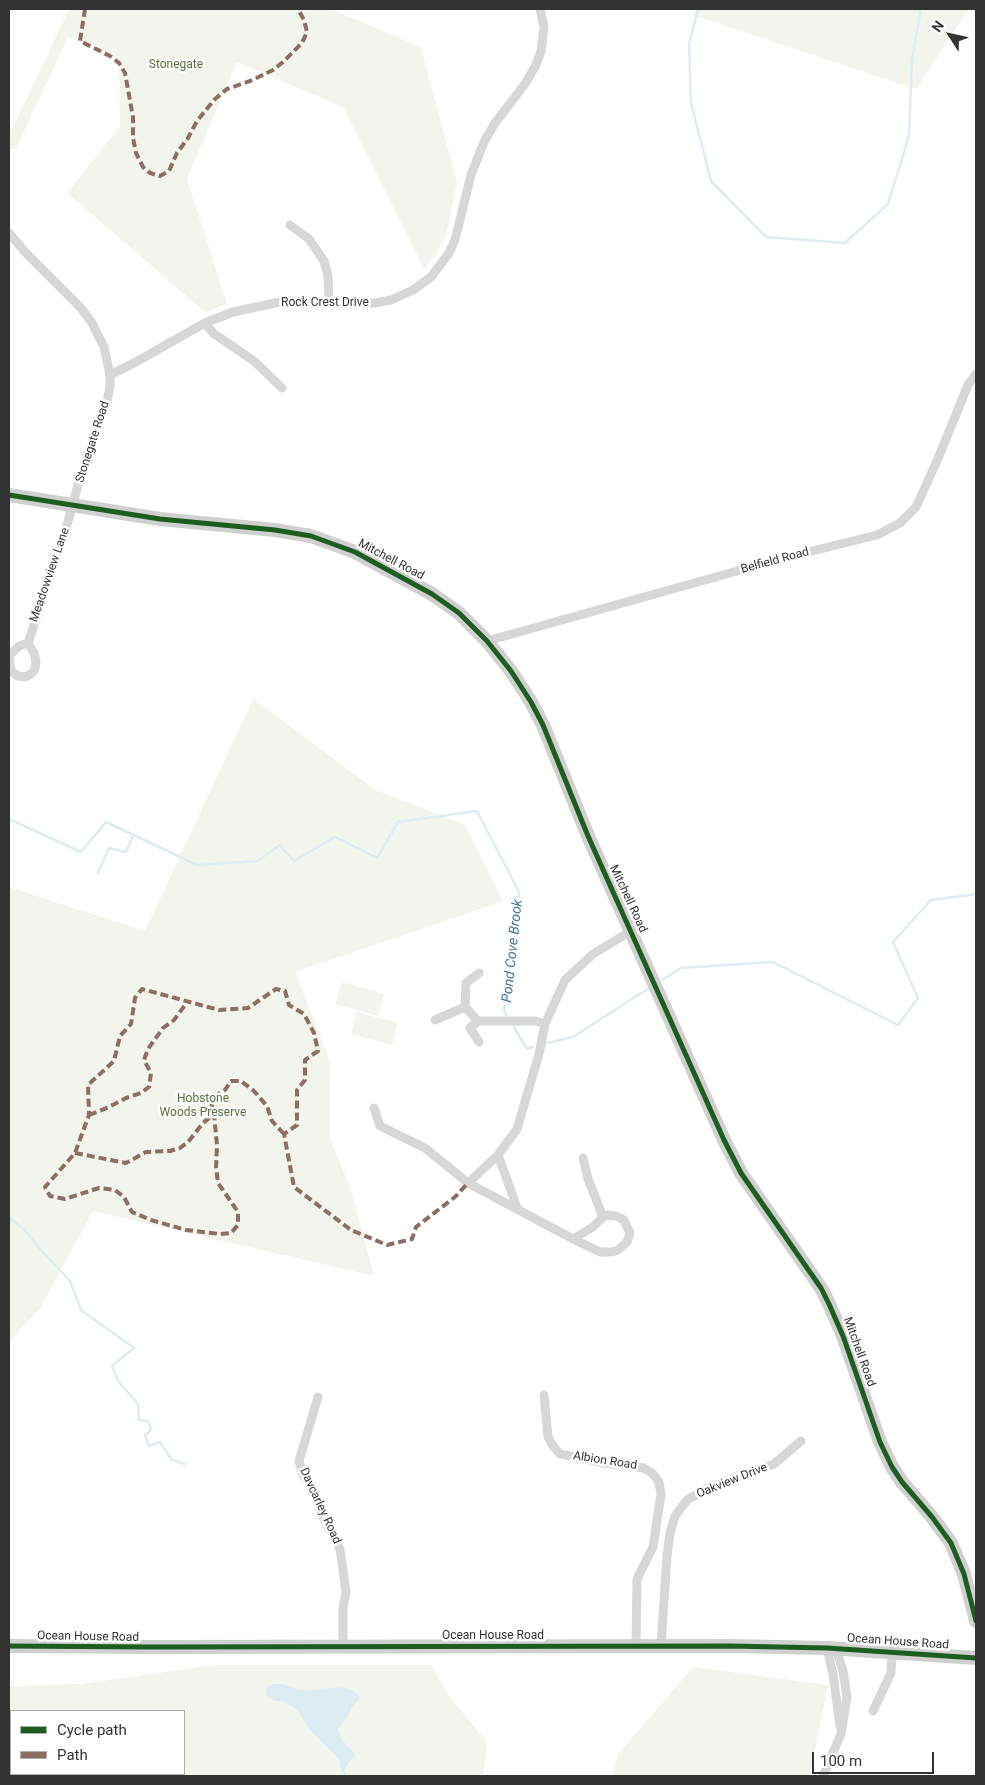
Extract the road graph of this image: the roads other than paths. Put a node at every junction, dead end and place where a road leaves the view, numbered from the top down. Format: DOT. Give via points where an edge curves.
graph roads {
  1 [pos="540,9"];
  2 [pos="290,225"];
  3 [pos="9,233"];
  4 [pos="329,303"];
  5 [pos="205,323"];
  6 [pos="976,374"];
  7 [pos="110,375"];
  8 [pos="282,388"];
  9 [pos="9,495"];
  10 [pos="73,506"];
  11 [pos="487,641"];
  12 [pos="28,643"];
  13 [pos="631,931"];
  14 [pos="479,973"];
  15 [pos="465,1007"];
  16 [pos="435,1020"];
  17 [pos="478,1021"];
  18 [pos="544,1024"];
  19 [pos="479,1042"];
  20 [pos="374,1108"];
  21 [pos="498,1155"];
  22 [pos="582,1158"];
  23 [pos="468,1183"];
  24 [pos="518,1210"];
  25 [pos="603,1217"];
  26 [pos="573,1239"];
  27 [pos="544,1395"];
  28 [pos="318,1397"];
  29 [pos="800,1441"];
  30 [pos="976,1621"];
  31 [pos="9,1646"];
  32 [pos="343,1646"];
  33 [pos="636,1646"];
  34 [pos="661,1646"];
  35 [pos="832,1648"];
  36 [pos="892,1651"];
  37 [pos="976,1658"];
  38 [pos="872,1711"];
  39 [pos="823,1776"];
  1 -- 4 [label="street, Rock Crest Drive" via="544,27 536,65 484,142 471,175 456,240 441,266 419,286 391,300 366,304"];
  2 -- 4 [label="street" via="308,239 324,260"];
  3 -- 7 [label="street, Stonegate Road" via="92,323 104,347"];
  4 -- 5 [label="street, Rock Crest Drive" via="256,306"];
  5 -- 7 [label="street, Rock Crest Drive"];
  5 -- 8 [label="street" via="213,333 254,361"];
  6 -- 11 [label="street, Belfield Road" via="968,385 916,507 900,523 877,535"];
  7 -- 10 [label="street, Stonegate Road" via="107,402"];
  9 -- 10 [label="street, Mitchell Road"];
  10 -- 11 [label="street, Mitchell Road" via="160,519 275,530 329,541 432,594"];
  10 -- 12 [label="street, Meadowview Lane"];
  11 -- 13 [label="street, Mitchell Road" via="511,671 543,726"];
  13 -- 18 [label="street" via="594,954 565,980"];
  13 -- 30 [label="street, Mitchell Road" via="737,1165 829,1304 892,1466 951,1543 964,1574"];
  14 -- 15 [label="street" via="466,983"];
  15 -- 16 [label="street"];
  15 -- 17 [label="street"];
  17 -- 18 [label="street" via="535,1021"];
  17 -- 19 [label="street" via="470,1028"];
  18 -- 21 [label="street" via="539,1054 517,1129"];
  20 -- 23 [label="street" via="380,1126 425,1148"];
  21 -- 23 [label="street"];
  21 -- 24 [label="street"];
  22 -- 25 [label="street"];
  23 -- 24 [label="street"];
  24 -- 26 [label="street"];
  25 -- 26 [label="street"];
  25 -- 26 [label="street" via="616,1216 626,1224 630,1234 622,1247 605,1253"];
  27 -- 33 [label="street, Albion Road" via="548,1437 560,1454 644,1468 659,1482 661,1494 653,1547 637,1579"];
  28 -- 32 [label="street, Davcarley Road" via="300,1461 304,1476 340,1549 346,1592"];
  29 -- 34 [label="street, Oakview Drive" via="774,1464 708,1488 687,1500 675,1516 667,1556"];
  31 -- 32 [label="street, Ocean House Road"];
  32 -- 33 [label="street, Ocean House Road"];
  33 -- 34 [label="street, Ocean House Road"];
  34 -- 35 [label="street, Ocean House Road"];
  35 -- 36 [label="street, Ocean House Road"];
  35 -- 39 [label="street" via="841,1734"];
  36 -- 37 [label="street, Ocean House Road"];
  36 -- 38 [label="street" via="890,1673"];
}
